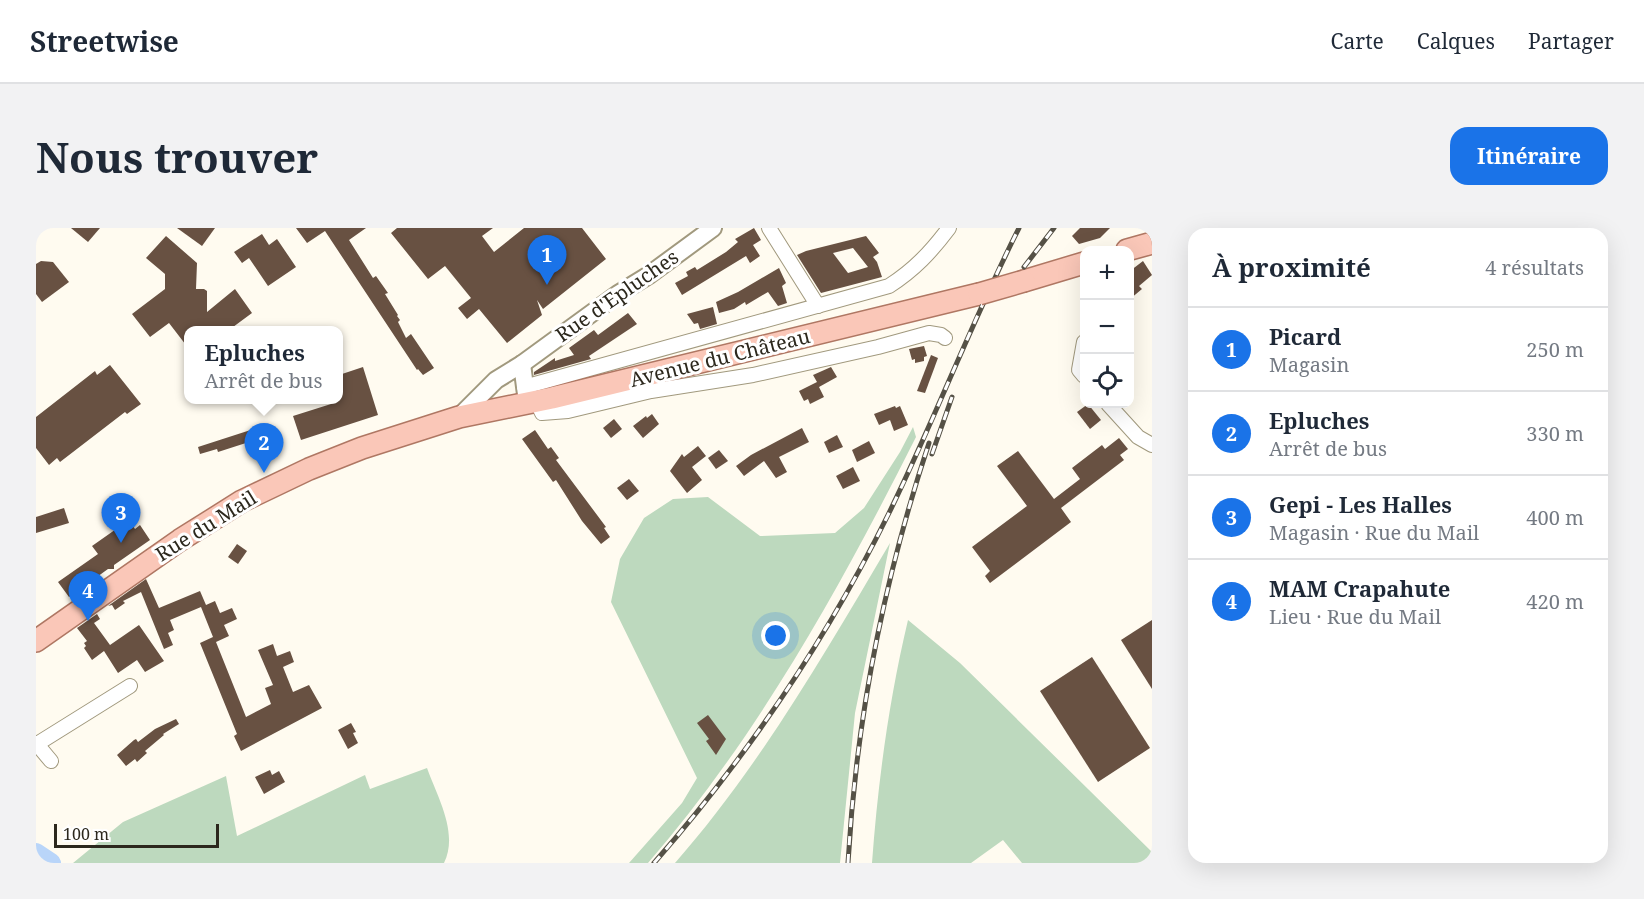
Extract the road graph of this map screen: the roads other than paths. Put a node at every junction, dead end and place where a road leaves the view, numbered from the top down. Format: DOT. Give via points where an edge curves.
graph roads {
  1 [pos="713,228"];
  2 [pos="769,228"];
  3 [pos="949,228"];
  4 [pos="1152,243"];
  5 [pos="1134,248"];
  6 [pos="1080,264"];
  7 [pos="818,306"];
  8 [pos="945,338"];
  9 [pos="522,364"];
  10 [pos="508,374"];
  11 [pos="529,397"];
  12 [pos="502,408"];
  13 [pos="1112,408"];
  14 [pos="459,417"];
  15 [pos="1152,445"];
  16 [pos="36,641"];
  17 [pos="130,686"];
  18 [pos="37,743"];
  19 [pos="51,761"];
  1 -- 9 [label="street, Rue d'Epluches"];
  2 -- 7 [label="street"];
  3 -- 7 [label="street" via="910,273 889,286"];
  4 -- 5 [label="main road"];
  6 -- 11 [label="main road, Avenue du Château, bridge" via="898,315"];
  7 -- 11 [label="street"];
  8 -- 11 [label="street" via="929,333 763,372 568,411 542,413"];
  9 -- 10 [label="street, Rue d'Epluches"];
  9 -- 11 [label="street"];
  10 -- 12 [label="street" via="501,384"];
  10 -- 14 [label="street, Rue d'Epluches" via="496,380"];
  11 -- 12 [label="main road, Avenue du Château"];
  12 -- 14 [label="main road, Avenue du Château"];
  13 -- 15 [label="street" via="1138,437"];
  14 -- 16 [label="main road, Rue du Mail" via="362,448 242,501"];
  17 -- 18 [label="street"];
  18 -- 19 [label="street"];
}
